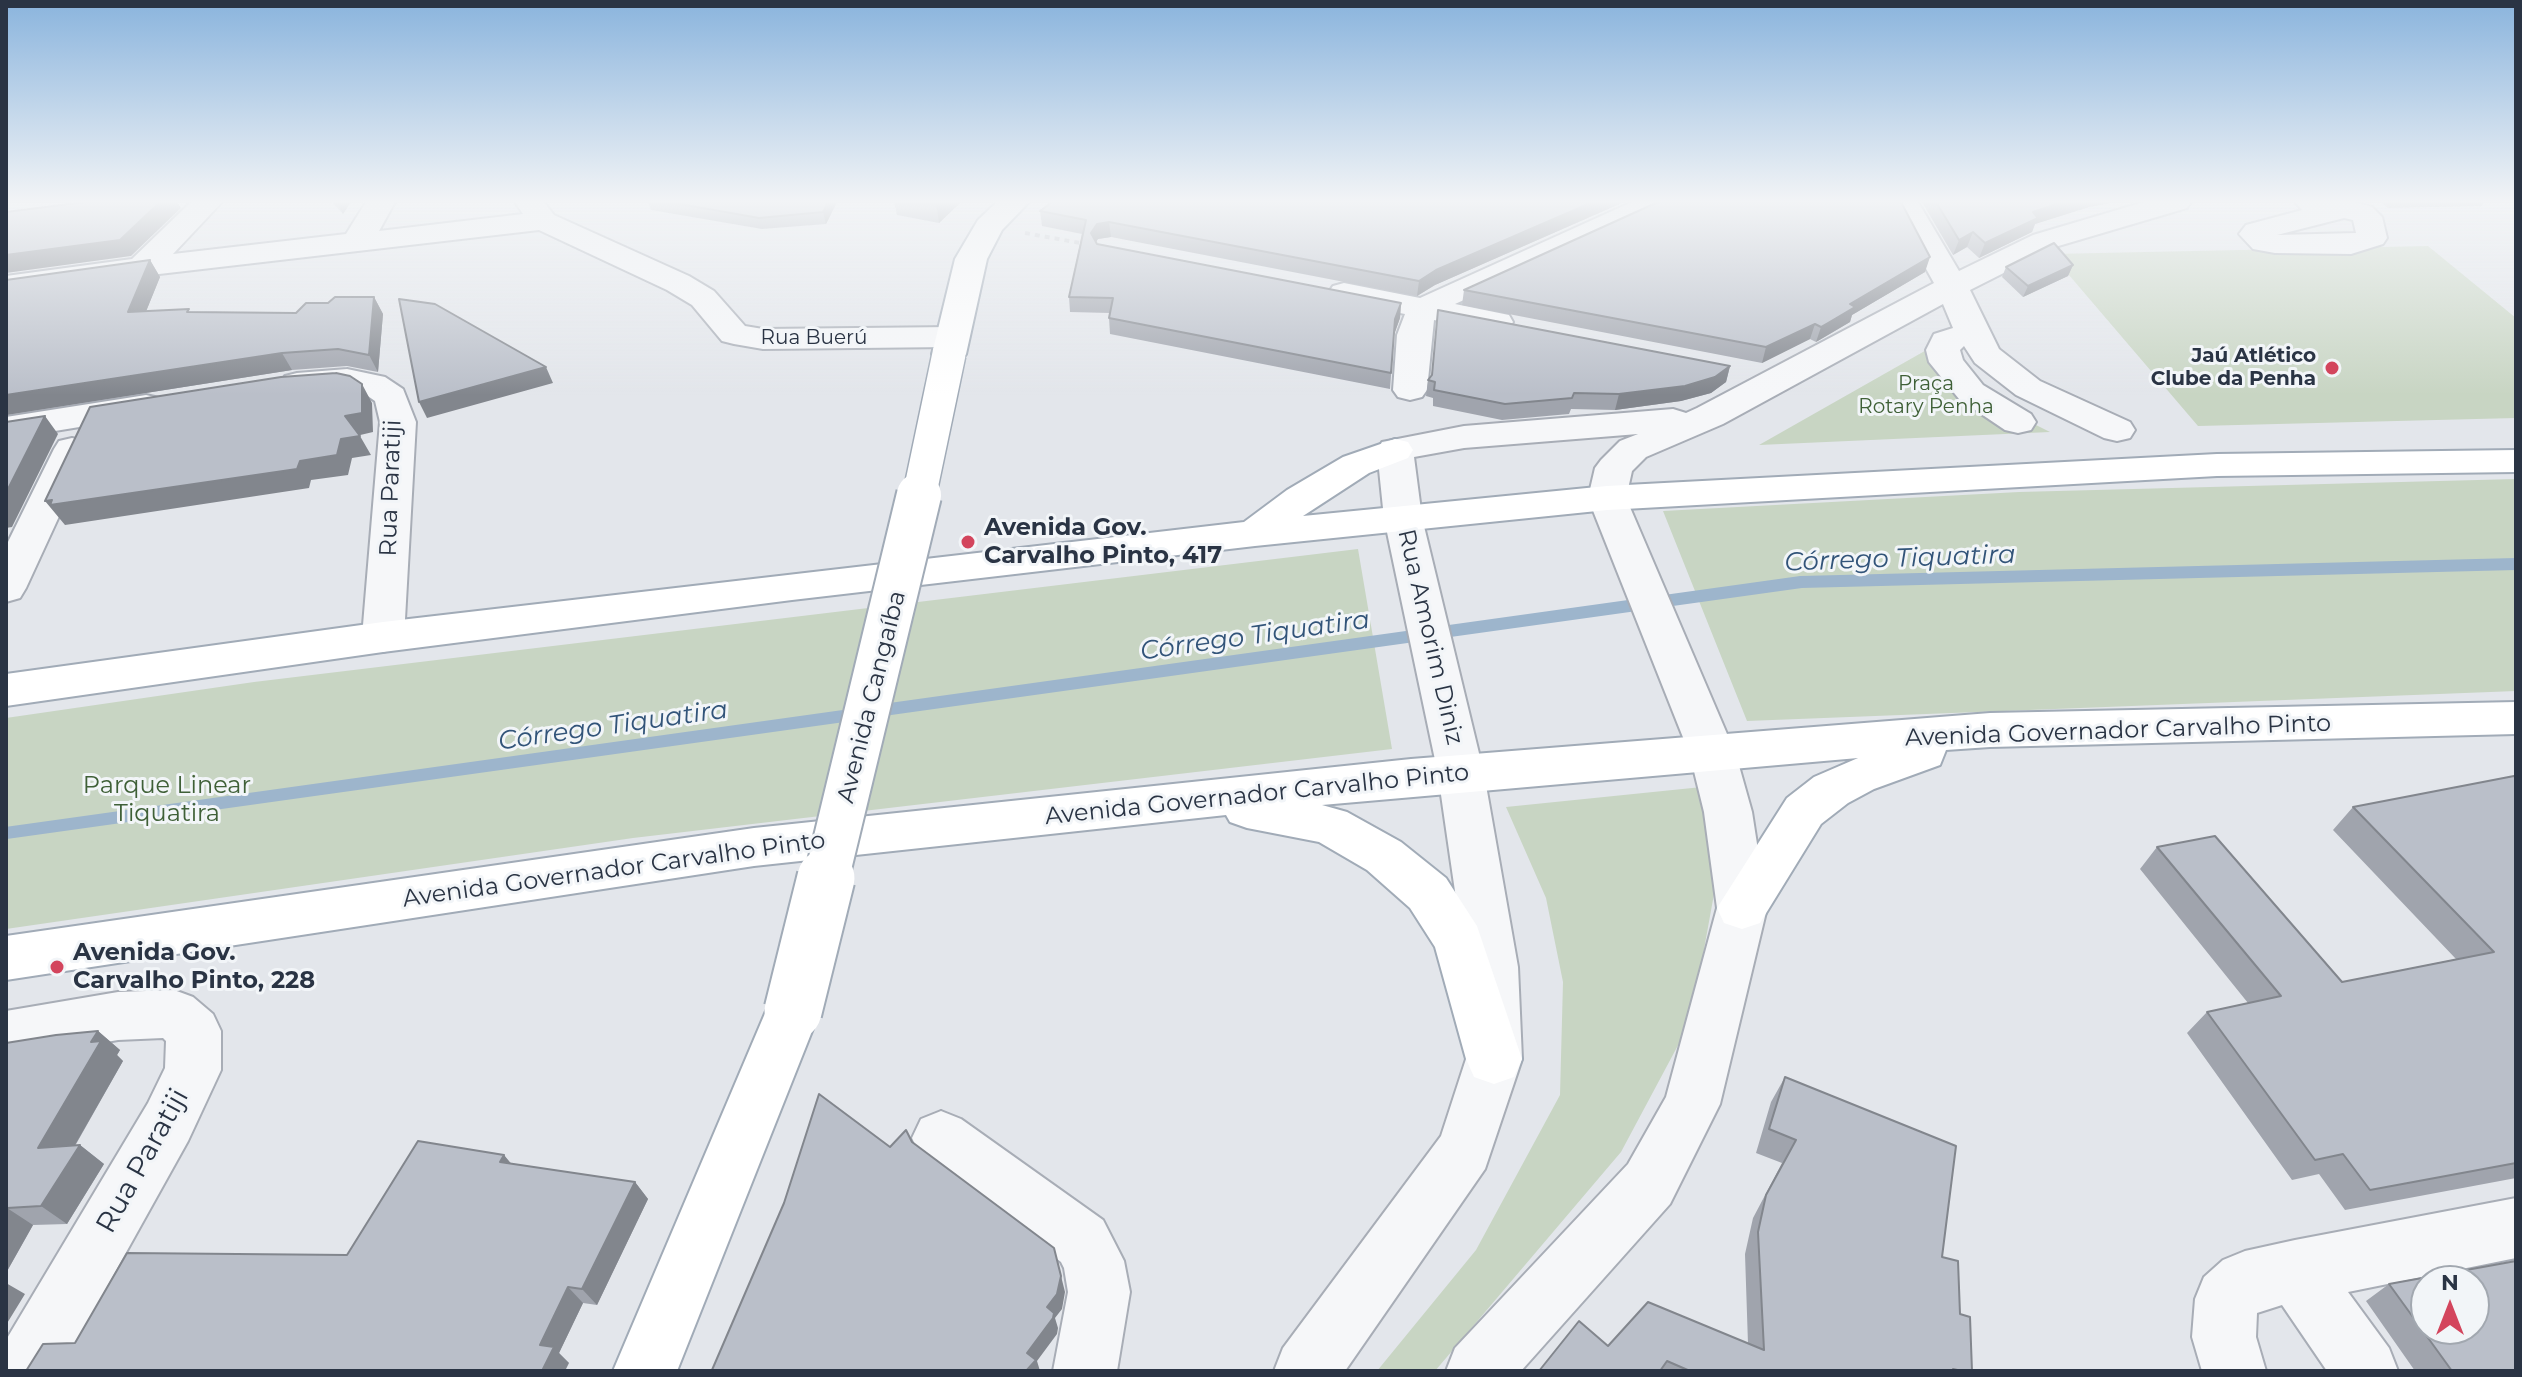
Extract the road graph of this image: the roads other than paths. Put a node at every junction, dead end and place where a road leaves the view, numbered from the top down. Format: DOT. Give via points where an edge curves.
graph roads {
  1 [pos="148,266"];
  2 [pos="645,266"];
  3 [pos="969,266"];
  4 [pos="1512,266"];
  5 [pos="1940,266"];
  6 [pos="1992,266"];
  7 [pos="142,267"];
  8 [pos="6,286"];
  9 [pos="1952,286"];
  10 [pos="1321,288"];
  11 [pos="1426,308"];
  12 [pos="1534,330"];
  13 [pos="1972,333"];
  14 [pos="951,345"];
  15 [pos="1734,370"];
  16 [pos="1780,379"];
  17 [pos="261,388"];
  18 [pos="1410,390"];
  19 [pos="182,400"];
  20 [pos="88,415"];
  21 [pos="1710,416"];
  22 [pos="2018,422"];
  23 [pos="6,428"];
  24 [pos="2117,430"];
  25 [pos="1395,450"];
  26 [pos="2516,461"];
  27 [pos="1613,512"];
  28 [pos="1403,518"];
  29 [pos="1255,533"];
  30 [pos="6,588"];
  31 [pos="383,637"];
  32 [pos="6,690"];
  33 [pos="2516,718"];
  34 [pos="1990,730"];
  35 [pos="1707,742"];
  36 [pos="1456,754"];
  37 [pos="1206,801"];
  38 [pos="1742,908"];
  39 [pos="6,958"];
  40 [pos="6,1035"];
  41 [pos="1494,1059"];
  42 [pos="941,1138"];
  43 [pos="2516,1228"];
  44 [pos="2295,1271"];
  45 [pos="24,1371"];
  46 [pos="645,1371"];
  47 [pos="1085,1371"];
  48 [pos="1306,1371"];
  49 [pos="1478,1371"];
  50 [pos="2234,1371"];
  51 [pos="2366,1371"];
  1 -- 7 [label="street"];
  2 -- 14 [label="street, Rua Buerú" via="710,304 734,334"];
  3 -- 14 [label="main road, Avenida Cangaíba"];
  4 -- 11 [label="street"];
  5 -- 9 [label="street"];
  6 -- 9 [label="street"];
  7 -- 8 [label="street"];
  9 -- 13 [label="street"];
  9 -- 16 [label="street"];
  10 -- 11 [label="street"];
  11 -- 12 [label="street"];
  11 -- 18 [label="street" via="1414,335"];
  13 -- 22 [label="street" via="1946,341 1946,362 1971,392"];
  13 -- 24 [label="street" via="1987,356 2028,388"];
  14 -- 46 [label="main road, Avenida Cangaíba, bridge" via="902,575 793,1011"];
  15 -- 16 [label="street"];
  16 -- 21 [label="street"];
  17 -- 31 [label="street, Rua Paratiji" via="347,379 373,384 391,396 398,422"];
  19 -- 20 [label="street"];
  20 -- 23 [label="street"];
  20 -- 30 [label="street"];
  21 -- 25 [label="street" via="1464,437"];
  21 -- 27 [label="street" via="1622,457 1614,468"];
  25 -- 28 [label="street, Rua Amorim Diniz"];
  25 -- 29 [label="main road" via="1356,465"];
  26 -- 27 [label="main road" via="2217,465"];
  27 -- 28 [label="main road"];
  27 -- 35 [label="street"];
  28 -- 29 [label="main road"];
  28 -- 36 [label="street, Rua Amorim Diniz"];
  29 -- 31 [label="main road"];
  31 -- 32 [label="main road"];
  33 -- 34 [label="main road, Avenida Governador Carvalho Pinto"];
  34 -- 35 [label="main road, Avenida Governador Carvalho Pinto"];
  34 -- 38 [label="main road" via="1831,790 1804,811"];
  35 -- 36 [label="main road, Avenida Governador Carvalho Pinto"];
  35 -- 38 [label="street" via="1728,812"];
  36 -- 37 [label="main road, Avenida Governador Carvalho Pinto"];
  36 -- 41 [label="street, Rua Amorim Diniz" via="1492,967"];
  37 -- 39 [label="main road, Avenida Governador Carvalho Pinto" via="754,847"];
  37 -- 41 [label="main road" via="1330,825 1384,856 1428,893 1459,941"];
  38 -- 49 [label="street" via="1692,1104 1649,1184"];
  40 -- 45 [label="street, Rua Paratiji" via="118,1016 174,1014 194,1031 193,1070 168,1122"];
  41 -- 48 [label="street, Rua Amorim Diniz" via="1465,1150"];
  42 -- 47 [label="street" via="1082,1241 1093,1261 1099,1292"];
  43 -- 44 [label="street"];
  44 -- 50 [label="street" via="2245,1282 2226,1299 2224,1337"];
  44 -- 51 [label="street"];
}
